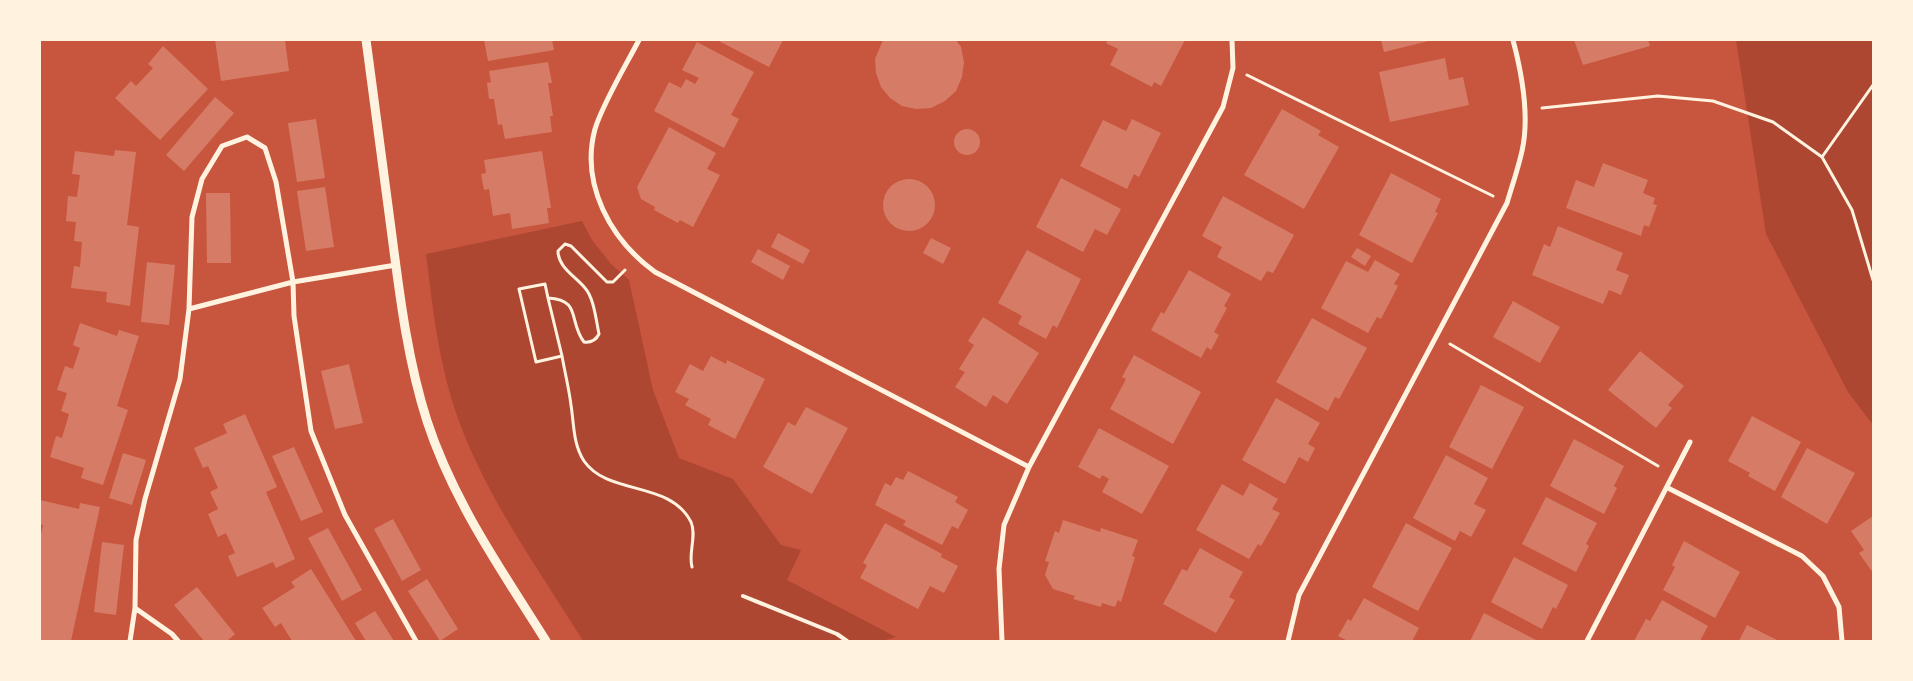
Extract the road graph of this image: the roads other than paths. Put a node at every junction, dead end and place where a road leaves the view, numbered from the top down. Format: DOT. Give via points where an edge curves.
graph roads {
  1 [pos="366,40"];
  2 [pos="639,40"];
  3 [pos="1232,40"];
  4 [pos="1513,40"];
  5 [pos="396,265"];
  6 [pos="293,282"];
  7 [pos="189,309"];
  8 [pos="1690,442"];
  9 [pos="1029,467"];
  10 [pos="1668,488"];
  11 [pos="743,596"];
  12 [pos="135,608"];
  13 [pos="130,641"];
  14 [pos="178,641"];
  15 [pos="416,641"];
  16 [pos="546,641"];
  17 [pos="847,641"];
  18 [pos="1002,641"];
  19 [pos="1288,641"];
  20 [pos="1587,641"];
  21 [pos="1842,641"];
  1 -- 5 [label="street"];
  2 -- 9 [label="street" via="595,129 592,157 602,210 616,234 637,258 655,272"];
  3 -- 9 [label="street" via="1233,68 1224,107"];
  4 -- 19 [label="street" via="1525,109 1523,149 1507,203 1298,595"];
  5 -- 6 [label="street"];
  5 -- 16 [label="street" via="412,368 427,422 448,475 472,521"];
  6 -- 7 [label="street"];
  6 -- 7 [label="street" via="276,182 265,148 247,136 222,146 202,179 192,217"];
  6 -- 15 [label="street" via="294,316 311,431 345,515"];
  7 -- 12 [label="street" via="180,380 136,540"];
  8 -- 10 [label="street"];
  9 -- 18 [label="street" via="1004,525 999,569"];
  10 -- 20 [label="street"];
  10 -- 21 [label="street" via="1802,556 1823,576 1839,608"];
  11 -- 17 [label="lane"];
  12 -- 13 [label="street"];
  12 -- 14 [label="street"];
}
